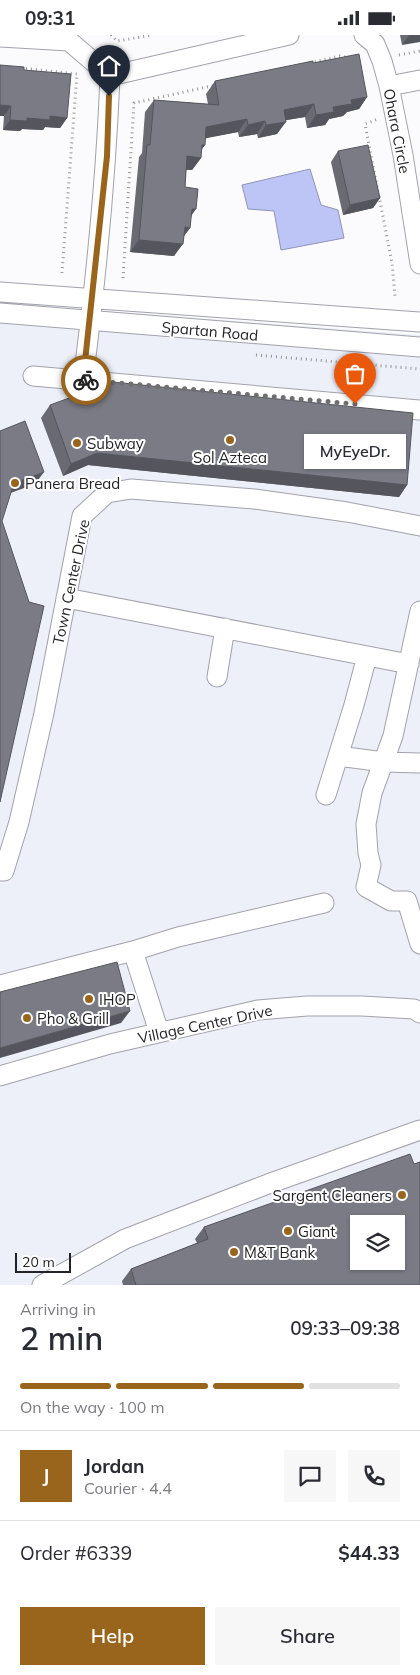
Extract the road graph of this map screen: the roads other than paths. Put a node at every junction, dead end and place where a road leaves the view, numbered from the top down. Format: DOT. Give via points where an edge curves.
graph roads {
  1 [pos="289,35"];
  2 [pos="364,35"];
  3 [pos="0,37"];
  4 [pos="52,38"];
  5 [pos="110,76"];
  6 [pos="420,80"];
  7 [pos="389,86"];
  8 [pos="412,154"];
  9 [pos="420,264"];
  10 [pos="0,292"];
  11 [pos="92,300"];
  12 [pos="0,313"];
  13 [pos="90,321"];
  14 [pos="420,322"];
  15 [pos="420,347"];
  16 [pos="33,377"];
  17 [pos="83,380"];
  18 [pos="420,409"];
  19 [pos="420,526"];
  20 [pos="66,598"];
  21 [pos="420,611"];
  22 [pos="226,628"];
  23 [pos="367,656"];
  24 [pos="408,664"];
  25 [pos="217,677"];
  26 [pos="338,756"];
  27 [pos="384,761"];
  28 [pos="420,763"];
  29 [pos="326,795"];
  30 [pos="2,871"];
  31 [pos="324,903"];
  32 [pos="420,944"];
  33 [pos="132,951"];
  34 [pos="0,985"];
  35 [pos="418,1013"];
  36 [pos="159,1032"];
  37 [pos="0,1076"];
  38 [pos="420,1130"];
  39 [pos="42,1285"];
  1 -- 5 [label="street"];
  2 -- 7 [label="street, Ohara Circle" via="375,44"];
  3 -- 4 [label="street"];
  4 -- 5 [label="street" via="69,41"];
  5 -- 11 [label="street" via="107,156"];
  6 -- 7 [label="street"];
  7 -- 8 [label="street, Ohara Circle"];
  8 -- 9 [label="street, Ohara Circle"];
  10 -- 11 [label="street, Spartan Road"];
  11 -- 13 [label="street"];
  11 -- 14 [label="street, Spartan Road"];
  12 -- 13 [label="street, Spartan Road"];
  13 -- 15 [label="street, Spartan Road"];
  13 -- 17 [label="street"];
  16 -- 17 [label="street"];
  17 -- 18 [label="street"];
  19 -- 20 [label="street, Town Center Drive" via="254,499 131,489 107,493 82,516"];
  20 -- 22 [label="street"];
  20 -- 30 [label="street, Town Center Drive" via="20,822"];
  21 -- 24 [label="street"];
  22 -- 23 [label="street"];
  22 -- 25 [label="street"];
  23 -- 24 [label="street"];
  23 -- 26 [label="street"];
  24 -- 27 [label="street" via="393,736"];
  26 -- 27 [label="street"];
  26 -- 29 [label="street"];
  27 -- 28 [label="street"];
  27 -- 32 [label="street" via="372,793 366,825 371,865 366,887 391,901 408,901"];
  31 -- 33 [label="street"];
  33 -- 34 [label="street"];
  33 -- 36 [label="street"];
  35 -- 36 [label="street, Village Center Drive" via="362,1006 258,1010"];
  36 -- 37 [label="street, Village Center Drive"];
  38 -- 39 [label="street" via="258,1187 125,1239"];
}
